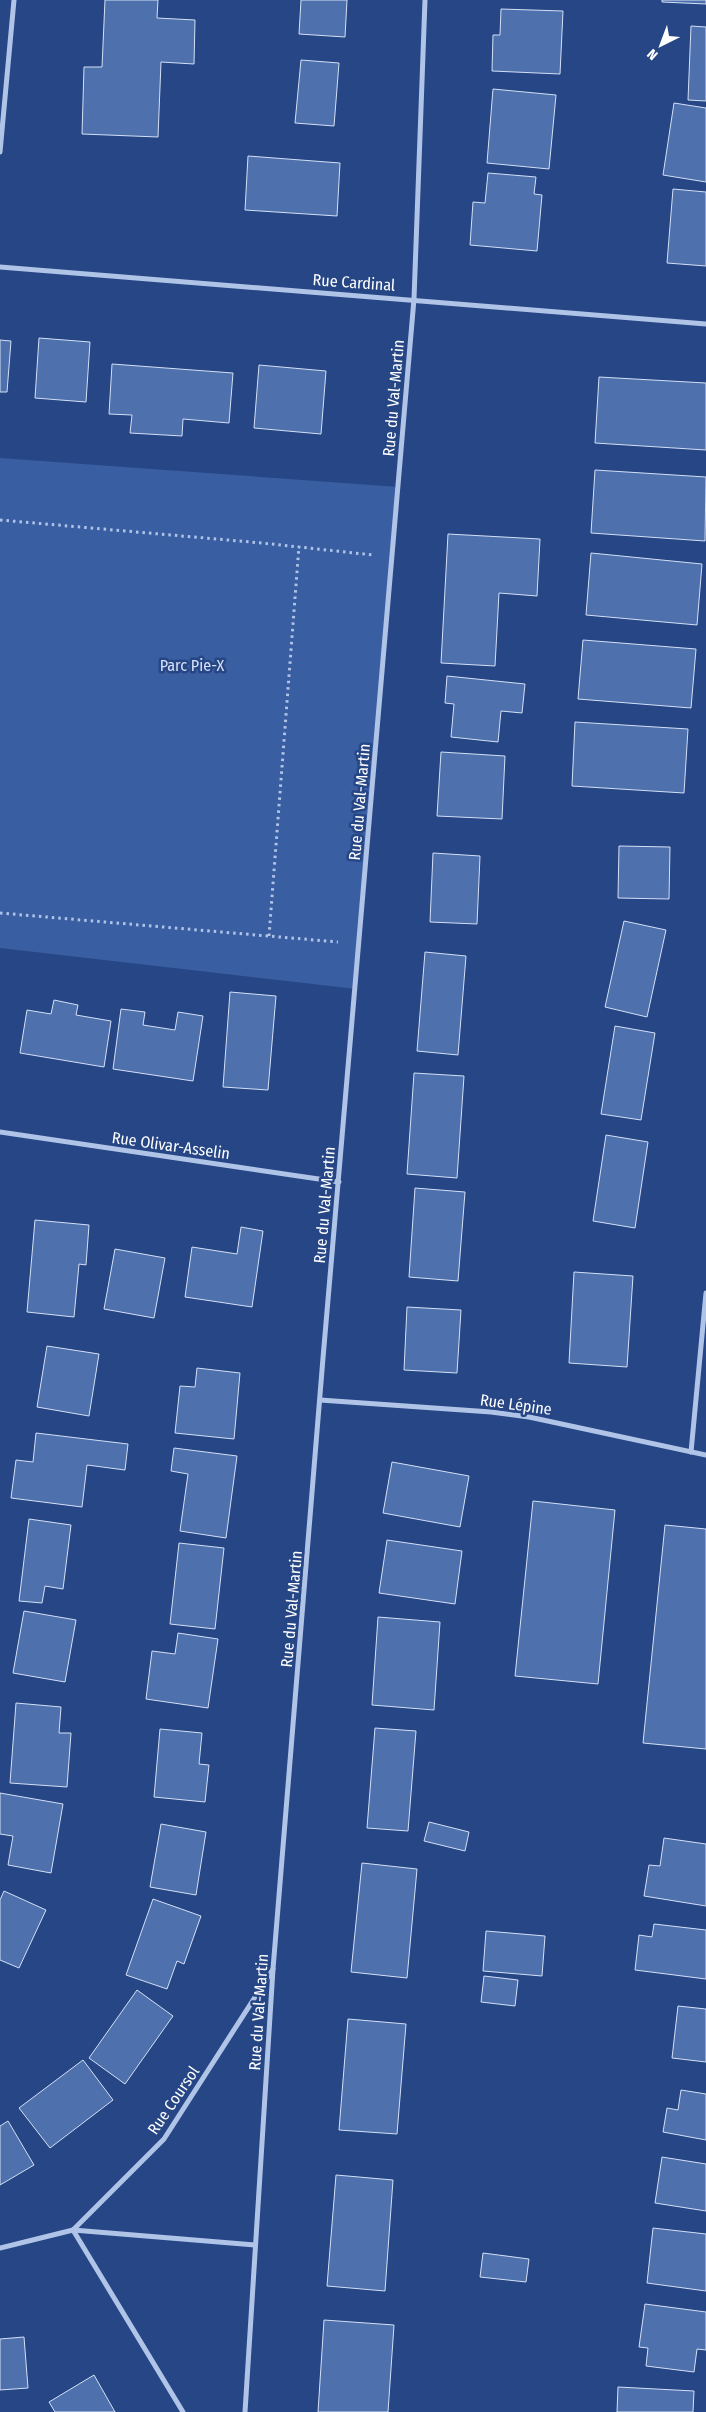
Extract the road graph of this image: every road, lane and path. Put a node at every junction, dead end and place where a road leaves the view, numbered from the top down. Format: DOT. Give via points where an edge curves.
graph roads {
  1 [pos="14,0"];
  2 [pos="425,0"];
  3 [pos="0,152"];
  4 [pos="0,267"];
  5 [pos="414,299"];
  6 [pos="706,324"];
  7 [pos="0,520"];
  8 [pos="299,546"];
  9 [pos="393,557"];
  10 [pos="0,913"];
  11 [pos="269,936"];
  12 [pos="360,943"];
  13 [pos="0,1132"];
  14 [pos="339,1182"];
  15 [pos="706,1293"];
  16 [pos="320,1400"];
  17 [pos="691,1452"];
  18 [pos="706,1455"];
  19 [pos="273,1968"];
  20 [pos="73,2230"];
  21 [pos="255,2245"];
  22 [pos="0,2248"];
  23 [pos="183,2412"];
  24 [pos="244,2412"];
  1 -- 3 [label="street"];
  2 -- 5 [label="street, Rue du Val-Martin"];
  4 -- 5 [label="street, Rue Cardinal"];
  5 -- 6 [label="street, Rue Cardinal"];
  5 -- 9 [label="street, Rue du Val-Martin"];
  7 -- 8 [label="path"];
  8 -- 9 [label="path"];
  8 -- 11 [label="path"];
  9 -- 12 [label="street, Rue du Val-Martin"];
  10 -- 11 [label="path"];
  11 -- 12 [label="path"];
  12 -- 14 [label="street, Rue du Val-Martin"];
  13 -- 14 [label="street, Rue Olivar-Asselin"];
  14 -- 16 [label="street, Rue du Val-Martin"];
  15 -- 17 [label="street"];
  16 -- 17 [label="street, Rue Lépine" via="529,1417 583,1426"];
  16 -- 19 [label="street, Rue du Val-Martin"];
  17 -- 18 [label="street, Rue Lépine"];
  19 -- 20 [label="street, Rue Coursol" via="164,2139"];
  19 -- 21 [label="street, Rue du Val-Martin"];
  20 -- 21 [label="street"];
  20 -- 22 [label="street"];
  20 -- 23 [label="street"];
  21 -- 24 [label="street, Rue du Val-Martin"];
}
